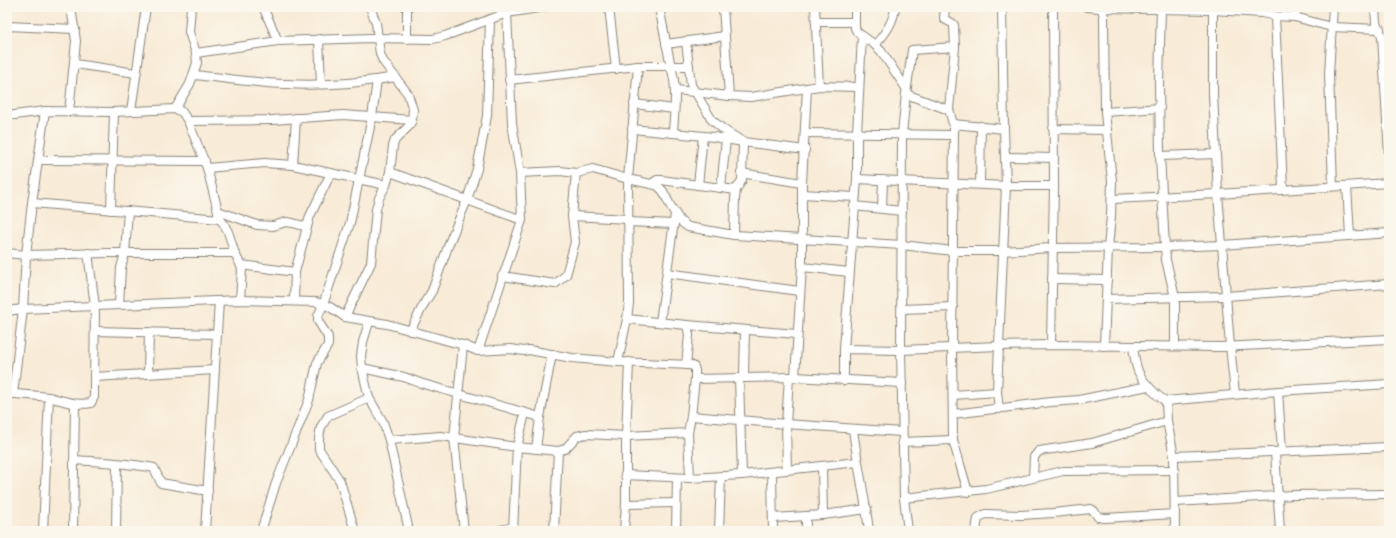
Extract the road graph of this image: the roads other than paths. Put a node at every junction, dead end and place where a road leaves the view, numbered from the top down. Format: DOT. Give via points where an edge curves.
graph roads {
  1 [pos="71,7"];
  2 [pos="146,7"];
  3 [pos="191,7"];
  4 [pos="263,7"];
  5 [pos="370,7"];
  6 [pos="407,7"];
  7 [pos="544,7"];
  8 [pos="609,7"];
  9 [pos="659,7"];
  10 [pos="723,7"];
  11 [pos="815,7"];
  12 [pos="855,7"];
  13 [pos="896,7"];
  14 [pos="945,7"];
  15 [pos="1002,7"];
  16 [pos="1053,7"];
  17 [pos="1086,7"];
  18 [pos="1296,7"];
  19 [pos="1333,7"];
  20 [pos="1375,7"];
  21 [pos="1101,8"];
  22 [pos="1161,8"];
  23 [pos="1214,8"];
  24 [pos="507,12"];
  25 [pos="1276,16"];
  26 [pos="1295,17"];
  27 [pos="490,19"];
  28 [pos="816,22"];
  29 [pos="856,22"];
  30 [pos="7,26"];
  31 [pos="1331,27"];
  32 [pos="75,29"];
  33 [pos="1380,30"];
  34 [pos="725,36"];
  35 [pos="862,36"];
  36 [pos="378,38"];
  37 [pos="319,39"];
  38 [pos="407,39"];
  39 [pos="278,41"];
  40 [pos="686,41"];
  41 [pos="666,44"];
  42 [pos="875,45"];
  43 [pos="955,46"];
  44 [pos="196,54"];
  45 [pos="75,64"];
  46 [pos="638,66"];
  47 [pos="689,66"];
  48 [pos="671,67"];
  49 [pos="616,69"];
  50 [pos="136,73"];
  51 [pos="194,75"];
  52 [pos="396,77"];
  53 [pos="377,80"];
  54 [pos="509,80"];
  55 [pos="321,84"];
  56 [pos="819,86"];
  57 [pos="859,87"];
  58 [pos="806,88"];
  59 [pos="676,90"];
  60 [pos="906,91"];
  61 [pos="695,92"];
  62 [pos="729,96"];
  63 [pos="634,104"];
  64 [pos="1160,108"];
  65 [pos="674,109"];
  66 [pos="949,109"];
  67 [pos="175,110"];
  68 [pos="45,111"];
  69 [pos="131,111"];
  70 [pos="69,112"];
  71 [pos="114,112"];
  72 [pos="1105,112"];
  73 [pos="7,116"];
  74 [pos="372,117"];
  75 [pos="296,118"];
  76 [pos="412,120"];
  77 [pos="188,121"];
  78 [pos="953,124"];
  79 [pos="981,126"];
  80 [pos="1004,128"];
  81 [pos="632,129"];
  82 [pos="1053,129"];
  83 [pos="1107,130"];
  84 [pos="857,132"];
  85 [pos="673,133"];
  86 [pos="805,133"];
  87 [pos="902,134"];
  88 [pos="953,135"];
  89 [pos="703,136"];
  90 [pos="726,139"];
  91 [pos="743,142"];
  92 [pos="805,150"];
  93 [pos="1216,154"];
  94 [pos="1389,155"];
  95 [pos="1160,156"];
  96 [pos="1006,157"];
  97 [pos="1054,158"];
  98 [pos="38,160"];
  99 [pos="113,161"];
  100 [pos="293,164"];
  101 [pos="206,165"];
  102 [pos="390,172"];
  103 [pos="331,173"];
  104 [pos="520,173"];
  105 [pos="576,173"];
  106 [pos="742,173"];
  107 [pos="628,179"];
  108 [pos="856,179"];
  109 [pos="360,180"];
  110 [pos="883,180"];
  111 [pos="903,181"];
  112 [pos="802,182"];
  113 [pos="954,183"];
  114 [pos="1389,183"];
  115 [pos="651,184"];
  116 [pos="980,184"];
  117 [pos="386,185"];
  118 [pos="698,185"];
  119 [pos="1006,186"];
  120 [pos="1054,186"];
  121 [pos="1332,186"];
  122 [pos="1347,186"];
  123 [pos="721,188"];
  124 [pos="1283,189"];
  125 [pos="736,190"];
  126 [pos="802,194"];
  127 [pos="1218,194"];
  128 [pos="855,197"];
  129 [pos="1162,197"];
  130 [pos="1112,199"];
  131 [pos="467,200"];
  132 [pos="32,203"];
  133 [pos="854,206"];
  134 [pos="882,208"];
  135 [pos="111,210"];
  136 [pos="128,211"];
  137 [pos="902,211"];
  138 [pos="676,214"];
  139 [pos="219,215"];
  140 [pos="572,216"];
  141 [pos="522,220"];
  142 [pos="628,220"];
  143 [pos="674,224"];
  144 [pos="307,227"];
  145 [pos="1389,233"];
  146 [pos="734,235"];
  147 [pos="1350,236"];
  148 [pos="802,239"];
  149 [pos="851,242"];
  150 [pos="902,245"];
  151 [pos="1223,245"];
  152 [pos="1165,247"];
  153 [pos="1052,248"];
  154 [pos="1108,248"];
  155 [pos="953,251"];
  156 [pos="1002,251"];
  157 [pos="7,253"];
  158 [pos="88,253"];
  159 [pos="125,253"];
  160 [pos="234,253"];
  161 [pos="26,255"];
  162 [pos="241,265"];
  163 [pos="802,267"];
  164 [pos="295,272"];
  165 [pos="849,272"];
  166 [pos="667,273"];
  167 [pos="502,276"];
  168 [pos="1052,279"];
  169 [pos="1107,280"];
  170 [pos="1389,284"];
  171 [pos="800,291"];
  172 [pos="1226,296"];
  173 [pos="1175,297"];
  174 [pos="1106,299"];
  175 [pos="240,300"];
  176 [pos="219,301"];
  177 [pos="294,301"];
  178 [pos="119,305"];
  179 [pos="323,305"];
  180 [pos="95,306"];
  181 [pos="953,307"];
  182 [pos="23,309"];
  183 [pos="902,309"];
  184 [pos="7,311"];
  185 [pos="345,317"];
  186 [pos="628,319"];
  187 [pos="369,322"];
  188 [pos="660,322"];
  189 [pos="687,325"];
  190 [pos="745,330"];
  191 [pos="95,331"];
  192 [pos="410,331"];
  193 [pos="149,332"];
  194 [pos="217,334"];
  195 [pos="798,334"];
  196 [pos="1389,339"];
  197 [pos="463,345"];
  198 [pos="1051,345"];
  199 [pos="999,346"];
  200 [pos="1104,346"];
  201 [pos="1175,346"];
  202 [pos="1230,346"];
  203 [pos="1133,347"];
  204 [pos="952,348"];
  205 [pos="844,349"];
  206 [pos="478,350"];
  207 [pos="901,350"];
  208 [pos="552,354"];
  209 [pos="618,362"];
  210 [pos="629,362"];
  211 [pos="686,365"];
  212 [pos="362,368"];
  213 [pos="215,370"];
  214 [pos="148,374"];
  215 [pos="94,377"];
  216 [pos="792,377"];
  217 [pos="742,378"];
  218 [pos="695,379"];
  219 [pos="844,381"];
  220 [pos="902,384"];
  221 [pos="1389,384"];
  222 [pos="1148,386"];
  223 [pos="1278,391"];
  224 [pos="997,392"];
  225 [pos="458,393"];
  226 [pos="10,394"];
  227 [pos="1235,394"];
  228 [pos="953,395"];
  229 [pos="49,397"];
  230 [pos="369,398"];
  231 [pos="1166,401"];
  232 [pos="75,404"];
  233 [pos="999,409"];
  234 [pos="525,413"];
  235 [pos="953,414"];
  236 [pos="692,416"];
  237 [pos="540,417"];
  238 [pos="741,420"];
  239 [pos="1167,421"];
  240 [pos="786,424"];
  241 [pos="853,428"];
  242 [pos="902,432"];
  243 [pos="688,433"];
  244 [pos="626,436"];
  245 [pos="454,438"];
  246 [pos="389,440"];
  247 [pos="953,440"];
  248 [pos="902,442"];
  249 [pos="517,447"];
  250 [pos="1389,447"];
  251 [pos="536,449"];
  252 [pos="558,451"];
  253 [pos="1278,451"];
  254 [pos="1174,456"];
  255 [pos="74,460"];
  256 [pos="857,462"];
  257 [pos="117,464"];
  258 [pos="822,466"];
  259 [pos="787,470"];
  260 [pos="1174,470"];
  261 [pos="772,472"];
  262 [pos="626,475"];
  263 [pos="742,475"];
  264 [pos="722,476"];
  265 [pos="1033,477"];
  266 [pos="677,478"];
  267 [pos="690,478"];
  268 [pos="208,491"];
  269 [pos="968,492"];
  270 [pos="1389,494"];
  271 [pos="1279,497"];
  272 [pos="904,498"];
  273 [pos="1175,502"];
  274 [pos="676,503"];
  275 [pos="626,504"];
  276 [pos="866,509"];
  277 [pos="1175,514"];
  278 [pos="823,515"];
  279 [pos="806,516"];
  280 [pos="773,518"];
  281 [pos="513,529"];
  282 [pos="43,531"];
  283 [pos="73,531"];
  284 [pos="116,531"];
  285 [pos="206,531"];
  286 [pos="261,531"];
  287 [pos="355,531"];
  288 [pos="409,531"];
  289 [pos="464,531"];
  290 [pos="496,531"];
  291 [pos="554,531"];
  292 [pos="624,531"];
  293 [pos="676,531"];
  294 [pos="719,531"];
  295 [pos="773,531"];
  296 [pos="806,531"];
  297 [pos="869,531"];
  298 [pos="908,531"];
  299 [pos="976,531"];
  300 [pos="1176,531"];
  301 [pos="1280,531"];
  1 -- 32 [label="street"];
  2 -- 50 [label="street"];
  3 -- 44 [label="street" via="189,32"];
  4 -- 39 [label="street"];
  5 -- 36 [label="street"];
  6 -- 38 [label="street"];
  7 -- 24 [label="street"];
  8 -- 49 [label="street"];
  9 -- 41 [label="street"];
  10 -- 34 [label="street"];
  11 -- 28 [label="street"];
  12 -- 29 [label="street"];
  13 -- 42 [label="street" via="886,33"];
  14 -- 43 [label="street" via="944,19 954,25"];
  15 -- 80 [label="street"];
  16 -- 82 [label="street"];
  17 -- 21 [label="street"];
  18 -- 26 [label="street"];
  19 -- 31 [label="street"];
  20 -- 33 [label="street" via="1376,23"];
  21 -- 22 [label="street"];
  21 -- 72 [label="street" via="1104,16"];
  22 -- 23 [label="street"];
  22 -- 64 [label="street"];
  23 -- 25 [label="street"];
  23 -- 93 [label="street" via="1213,94"];
  24 -- 27 [label="street"];
  24 -- 54 [label="street"];
  25 -- 26 [label="street"];
  25 -- 124 [label="street"];
  26 -- 31 [label="street"];
  27 -- 38 [label="street" via="433,39"];
  27 -- 131 [label="street" via="487,116 477,169"];
  28 -- 29 [label="street"];
  28 -- 56 [label="street"];
  29 -- 35 [label="street" via="855,28"];
  30 -- 32 [label="street"];
  31 -- 33 [label="street"];
  31 -- 121 [label="street" via="1329,74"];
  32 -- 45 [label="street"];
  33 -- 94 [label="street"];
  34 -- 40 [label="street"];
  34 -- 62 [label="street"];
  35 -- 42 [label="street"];
  35 -- 57 [label="street"];
  36 -- 37 [label="street"];
  36 -- 38 [label="street"];
  36 -- 52 [label="street" via="383,61"];
  37 -- 39 [label="street"];
  37 -- 55 [label="street"];
  39 -- 44 [label="street"];
  40 -- 41 [label="street"];
  40 -- 47 [label="street"];
  41 -- 48 [label="street"];
  42 -- 60 [label="street"];
  43 -- 60 [label="street" via="912,50"];
  43 -- 66 [label="street"];
  44 -- 51 [label="street"];
  45 -- 50 [label="street"];
  45 -- 70 [label="street"];
  46 -- 48 [label="street"];
  46 -- 49 [label="street"];
  46 -- 63 [label="street"];
  47 -- 48 [label="street"];
  47 -- 61 [label="street" via="691,85"];
  48 -- 59 [label="street"];
  49 -- 54 [label="street"];
  50 -- 69 [label="street"];
  51 -- 55 [label="street" via="285,84"];
  51 -- 67 [label="street"];
  52 -- 53 [label="street"];
  52 -- 76 [label="street" via="408,94 413,110"];
  53 -- 55 [label="street"];
  53 -- 74 [label="street"];
  54 -- 104 [label="street" via="512,123"];
  56 -- 57 [label="street"];
  56 -- 58 [label="street"];
  57 -- 84 [label="street"];
  58 -- 62 [label="street" via="751,97"];
  58 -- 86 [label="street"];
  59 -- 61 [label="street"];
  59 -- 65 [label="street"];
  60 -- 66 [label="street"];
  60 -- 87 [label="street"];
  61 -- 62 [label="street"];
  61 -- 91 [label="street" via="712,120"];
  63 -- 65 [label="street"];
  63 -- 81 [label="street"];
  64 -- 72 [label="street"];
  64 -- 95 [label="street"];
  65 -- 85 [label="street"];
  66 -- 78 [label="street"];
  67 -- 69 [label="street"];
  67 -- 77 [label="street" via="182,112"];
  68 -- 70 [label="street"];
  68 -- 73 [label="street"];
  68 -- 98 [label="street"];
  69 -- 71 [label="street"];
  70 -- 71 [label="street"];
  71 -- 99 [label="street"];
  72 -- 83 [label="street"];
  74 -- 75 [label="street"];
  74 -- 76 [label="street"];
  74 -- 109 [label="street"];
  75 -- 77 [label="street"];
  75 -- 100 [label="street"];
  76 -- 102 [label="street" via="395,140"];
  77 -- 101 [label="street"];
  78 -- 79 [label="street"];
  78 -- 88 [label="street"];
  79 -- 80 [label="street"];
  79 -- 116 [label="street"];
  80 -- 96 [label="street"];
  81 -- 85 [label="street"];
  81 -- 107 [label="street"];
  82 -- 83 [label="street"];
  82 -- 97 [label="street"];
  83 -- 130 [label="street"];
  84 -- 86 [label="street"];
  84 -- 87 [label="street"];
  84 -- 108 [label="street"];
  85 -- 89 [label="street"];
  86 -- 92 [label="street"];
  87 -- 88 [label="street"];
  87 -- 111 [label="street"];
  88 -- 113 [label="street"];
  89 -- 90 [label="street"];
  89 -- 118 [label="street"];
  90 -- 91 [label="street"];
  90 -- 123 [label="street"];
  91 -- 92 [label="street"];
  91 -- 106 [label="street"];
  92 -- 112 [label="street"];
  93 -- 95 [label="street"];
  93 -- 127 [label="street"];
  95 -- 129 [label="street"];
  96 -- 97 [label="street"];
  96 -- 119 [label="street"];
  97 -- 120 [label="street"];
  98 -- 99 [label="street"];
  98 -- 132 [label="street"];
  99 -- 101 [label="street"];
  99 -- 135 [label="street"];
  100 -- 101 [label="street"];
  100 -- 103 [label="street"];
  101 -- 139 [label="street"];
  102 -- 117 [label="street"];
  102 -- 131 [label="street"];
  103 -- 109 [label="street"];
  103 -- 144 [label="street" via="313,208"];
  104 -- 105 [label="street"];
  104 -- 141 [label="street"];
  105 -- 107 [label="street" via="594,169"];
  105 -- 140 [label="street"];
  106 -- 112 [label="street"];
  106 -- 125 [label="street" via="742,180"];
  107 -- 115 [label="street"];
  107 -- 142 [label="street"];
  108 -- 110 [label="street"];
  108 -- 128 [label="street"];
  109 -- 117 [label="street"];
  109 -- 179 [label="street" via="350,223"];
  110 -- 111 [label="street"];
  110 -- 134 [label="street"];
  111 -- 113 [label="street"];
  111 -- 137 [label="street"];
  112 -- 126 [label="street"];
  113 -- 116 [label="street"];
  113 -- 155 [label="street"];
  114 -- 122 [label="street"];
  115 -- 118 [label="street" via="661,180"];
  115 -- 138 [label="street" via="663,191"];
  116 -- 119 [label="street"];
  117 -- 185 [label="street" via="376,209 371,262"];
  118 -- 123 [label="street"];
  119 -- 120 [label="street"];
  119 -- 156 [label="street"];
  120 -- 153 [label="street"];
  121 -- 122 [label="street"];
  121 -- 124 [label="street"];
  122 -- 147 [label="street"];
  123 -- 125 [label="street"];
  124 -- 127 [label="street"];
  125 -- 146 [label="street"];
  126 -- 128 [label="street"];
  126 -- 148 [label="street"];
  127 -- 129 [label="street"];
  127 -- 151 [label="street"];
  128 -- 133 [label="street"];
  129 -- 130 [label="street"];
  129 -- 152 [label="street"];
  130 -- 154 [label="street"];
  131 -- 141 [label="street"];
  131 -- 192 [label="street" via="432,291"];
  132 -- 135 [label="street"];
  132 -- 161 [label="street"];
  133 -- 134 [label="street"];
  133 -- 149 [label="street"];
  134 -- 137 [label="street"];
  135 -- 136 [label="street"];
  136 -- 139 [label="street"];
  136 -- 159 [label="street"];
  137 -- 150 [label="street"];
  138 -- 143 [label="street"];
  138 -- 146 [label="street" via="688,227"];
  139 -- 144 [label="street" via="257,225 273,226 286,222"];
  139 -- 160 [label="street" via="226,225"];
  140 -- 142 [label="street"];
  140 -- 167 [label="street" via="575,242 566,275 555,284"];
  141 -- 167 [label="street"];
  142 -- 143 [label="street"];
  142 -- 186 [label="street"];
  143 -- 166 [label="street"];
  144 -- 164 [label="street"];
  145 -- 147 [label="street"];
  146 -- 148 [label="street"];
  147 -- 151 [label="street"];
  148 -- 149 [label="street"];
  148 -- 163 [label="street"];
  149 -- 150 [label="street"];
  149 -- 165 [label="street"];
  150 -- 155 [label="street"];
  150 -- 183 [label="street"];
  151 -- 152 [label="street"];
  151 -- 172 [label="street"];
  152 -- 154 [label="street"];
  152 -- 173 [label="street"];
  153 -- 154 [label="street"];
  153 -- 156 [label="street"];
  153 -- 168 [label="street"];
  154 -- 169 [label="street"];
  155 -- 156 [label="street"];
  155 -- 181 [label="street"];
  156 -- 199 [label="street"];
  157 -- 161 [label="street"];
  158 -- 159 [label="street"];
  158 -- 161 [label="street"];
  158 -- 180 [label="street"];
  159 -- 160 [label="street"];
  159 -- 178 [label="street" via="121,268"];
  160 -- 162 [label="street"];
  161 -- 182 [label="street"];
  162 -- 164 [label="street"];
  162 -- 175 [label="street"];
  163 -- 165 [label="street"];
  163 -- 171 [label="street"];
  164 -- 177 [label="street"];
  165 -- 205 [label="street"];
  166 -- 171 [label="street"];
  166 -- 188 [label="street"];
  167 -- 206 [label="street"];
  168 -- 169 [label="street"];
  168 -- 198 [label="street"];
  169 -- 174 [label="street"];
  170 -- 172 [label="street"];
  171 -- 195 [label="street"];
  172 -- 173 [label="street"];
  172 -- 202 [label="street"];
  173 -- 174 [label="street"];
  173 -- 201 [label="street"];
  174 -- 200 [label="street"];
  175 -- 176 [label="street"];
  175 -- 177 [label="street"];
  176 -- 178 [label="street"];
  176 -- 194 [label="street"];
  177 -- 179 [label="street" via="316,302"];
  178 -- 180 [label="street"];
  179 -- 185 [label="street" via="330,306"];
  179 -- 286 [label="street" via="318,321 328,337 328,345 318,363 309,400 276,483"];
  180 -- 182 [label="street"];
  180 -- 191 [label="street"];
  181 -- 183 [label="street"];
  181 -- 204 [label="street"];
  182 -- 184 [label="street"];
  182 -- 226 [label="street"];
  183 -- 207 [label="street"];
  185 -- 187 [label="street"];
  186 -- 188 [label="street"];
  186 -- 209 [label="street"];
  187 -- 192 [label="street"];
  187 -- 212 [label="street" via="363,342"];
  188 -- 189 [label="street"];
  189 -- 190 [label="street"];
  189 -- 211 [label="street" via="689,335"];
  190 -- 195 [label="street"];
  190 -- 217 [label="street"];
  191 -- 193 [label="street"];
  191 -- 215 [label="street"];
  192 -- 197 [label="street"];
  193 -- 194 [label="street"];
  193 -- 214 [label="street"];
  194 -- 213 [label="street"];
  195 -- 216 [label="street"];
  196 -- 202 [label="street"];
  197 -- 206 [label="street"];
  197 -- 225 [label="street"];
  198 -- 199 [label="street"];
  198 -- 200 [label="street"];
  199 -- 204 [label="street"];
  199 -- 224 [label="street"];
  200 -- 203 [label="street"];
  201 -- 202 [label="street"];
  201 -- 203 [label="street"];
  202 -- 227 [label="street"];
  203 -- 222 [label="street" via="1137,370"];
  204 -- 207 [label="street"];
  204 -- 228 [label="street"];
  205 -- 207 [label="street"];
  205 -- 219 [label="street"];
  206 -- 208 [label="street" via="511,349"];
  207 -- 220 [label="street"];
  208 -- 209 [label="street"];
  208 -- 237 [label="street"];
  209 -- 210 [label="street"];
  210 -- 211 [label="street"];
  210 -- 244 [label="street"];
  211 -- 218 [label="street" via="694,367"];
  212 -- 225 [label="street"];
  212 -- 230 [label="street"];
  213 -- 214 [label="street"];
  213 -- 268 [label="street"];
  214 -- 215 [label="street"];
  215 -- 232 [label="street" via="94,397 91,403"];
  216 -- 217 [label="street"];
  216 -- 219 [label="street"];
  216 -- 240 [label="street"];
  217 -- 218 [label="street"];
  217 -- 238 [label="street"];
  218 -- 236 [label="street"];
  219 -- 220 [label="street"];
  220 -- 242 [label="street"];
  221 -- 223 [label="street"];
  222 -- 231 [label="street"];
  222 -- 233 [label="street" via="1079,400"];
  223 -- 227 [label="street"];
  223 -- 253 [label="street"];
  224 -- 228 [label="street"];
  224 -- 233 [label="street"];
  225 -- 234 [label="street"];
  225 -- 245 [label="street"];
  226 -- 229 [label="street"];
  227 -- 231 [label="street"];
  228 -- 235 [label="street"];
  229 -- 232 [label="street"];
  229 -- 282 [label="street"];
  230 -- 246 [label="street"];
  230 -- 287 [label="street" via="328,416 321,427 319,438 319,449 340,481"];
  231 -- 239 [label="street"];
  232 -- 255 [label="street"];
  233 -- 235 [label="street"];
  234 -- 237 [label="street"];
  234 -- 249 [label="street"];
  235 -- 247 [label="street"];
  236 -- 238 [label="street"];
  236 -- 243 [label="street"];
  237 -- 251 [label="street"];
  238 -- 240 [label="street"];
  238 -- 263 [label="street"];
  239 -- 254 [label="street"];
  239 -- 265 [label="street" via="1092,443 1039,451 1034,457"];
  240 -- 241 [label="street"];
  240 -- 259 [label="street"];
  241 -- 242 [label="street"];
  241 -- 256 [label="street"];
  242 -- 248 [label="street"];
  243 -- 244 [label="street"];
  243 -- 267 [label="street"];
  244 -- 252 [label="street" via="586,434 577,436"];
  244 -- 262 [label="street"];
  245 -- 246 [label="street" via="441,436"];
  245 -- 249 [label="street"];
  245 -- 289 [label="street"];
  246 -- 288 [label="street"];
  247 -- 248 [label="street"];
  247 -- 269 [label="street"];
  248 -- 272 [label="street"];
  249 -- 251 [label="street"];
  249 -- 281 [label="street"];
  250 -- 253 [label="street"];
  251 -- 252 [label="street"];
  252 -- 291 [label="street"];
  253 -- 254 [label="street"];
  253 -- 271 [label="street"];
  254 -- 260 [label="street"];
  255 -- 257 [label="street"];
  255 -- 283 [label="street"];
  256 -- 258 [label="street"];
  256 -- 276 [label="street"];
  257 -- 268 [label="street" via="127,463 154,468 161,483"];
  257 -- 284 [label="street"];
  258 -- 259 [label="street"];
  258 -- 278 [label="street"];
  259 -- 261 [label="street"];
  260 -- 265 [label="street" via="1076,470"];
  260 -- 273 [label="street"];
  261 -- 263 [label="street"];
  261 -- 280 [label="street"];
  262 -- 266 [label="street"];
  262 -- 275 [label="street"];
  263 -- 264 [label="street"];
  264 -- 267 [label="street"];
  264 -- 294 [label="street"];
  265 -- 269 [label="street"];
  266 -- 267 [label="street"];
  266 -- 274 [label="street"];
  268 -- 285 [label="street"];
  269 -- 272 [label="street"];
  270 -- 271 [label="street"];
  271 -- 273 [label="street"];
  271 -- 301 [label="street"];
  272 -- 298 [label="street"];
  273 -- 277 [label="street"];
  274 -- 275 [label="street"];
  274 -- 293 [label="street"];
  275 -- 292 [label="street"];
  276 -- 278 [label="street"];
  276 -- 297 [label="street"];
  277 -- 299 [label="street" via="1109,518 1098,517 1091,509 1021,515 985,514 978,518"];
  277 -- 300 [label="street"];
  278 -- 279 [label="street"];
  279 -- 280 [label="street"];
  279 -- 296 [label="street"];
  280 -- 295 [label="street"];
  281 -- 290 [label="street"];
}
